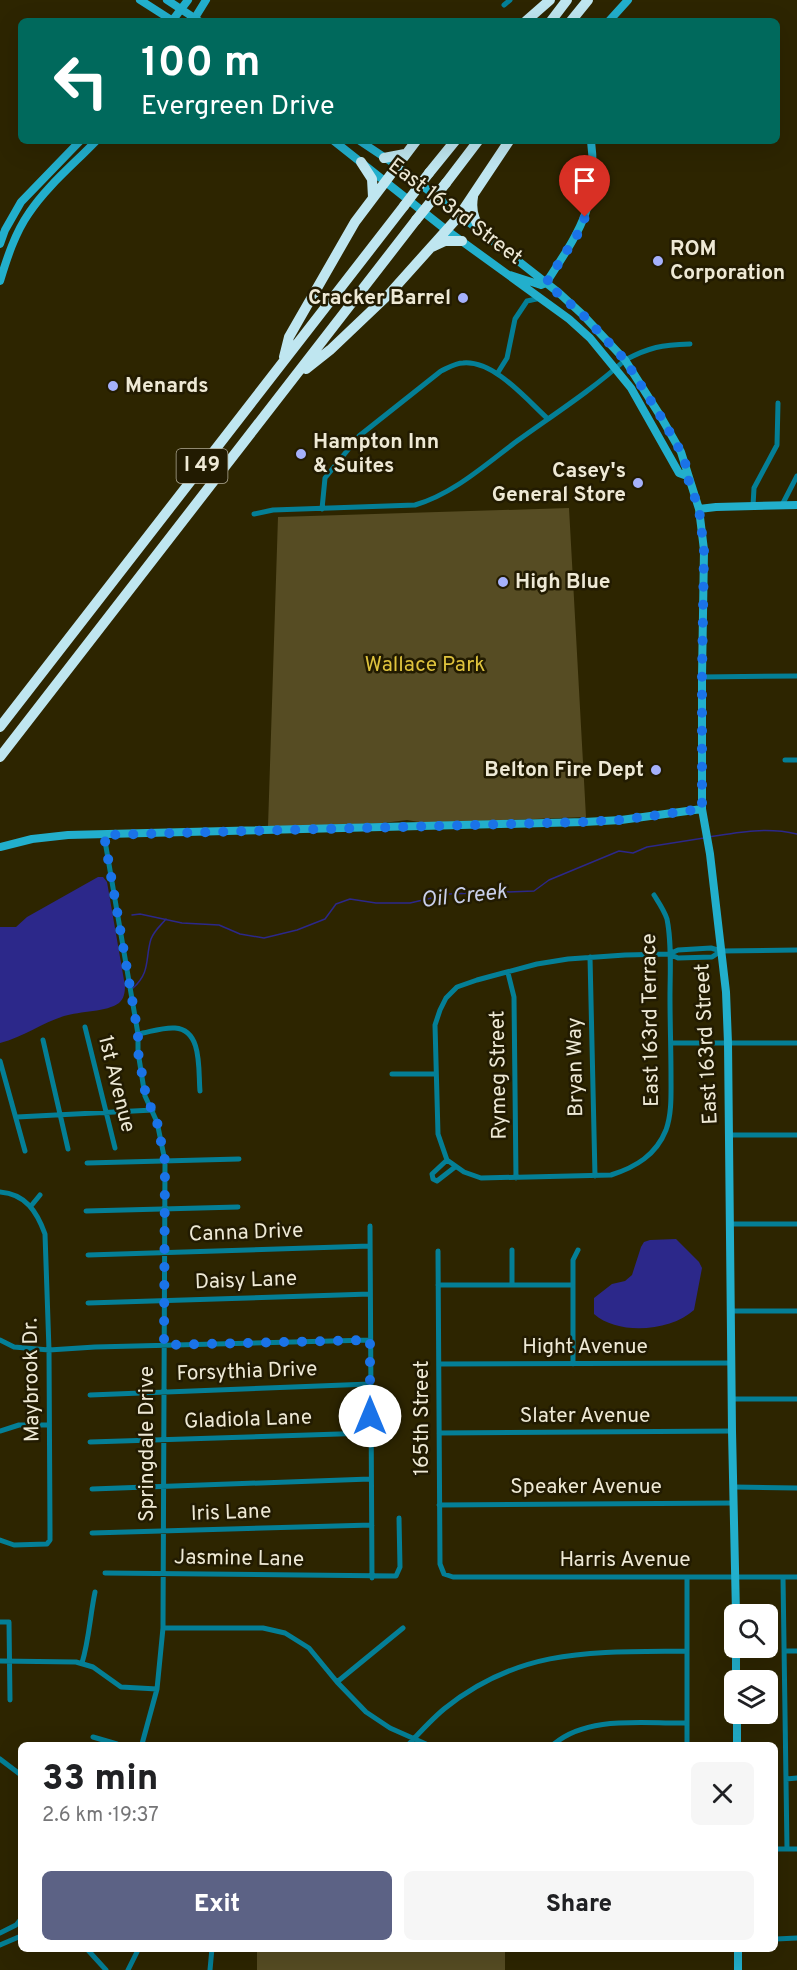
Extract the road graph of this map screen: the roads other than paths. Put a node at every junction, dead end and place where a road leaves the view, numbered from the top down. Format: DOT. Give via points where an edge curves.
graph roads {
  1 [pos="140,0"];
  2 [pos="167,0"];
  3 [pos="188,0"];
  4 [pos="206,0"];
  5 [pos="510,0"];
  6 [pos="550,0"];
  7 [pos="567,0"];
  8 [pos="589,0"];
  9 [pos="628,0"];
  10 [pos="504,5"];
  11 [pos="181,9"];
  12 [pos="167,18"];
  13 [pos="174,18"];
  14 [pos="193,18"];
  15 [pos="197,18"];
  16 [pos="529,18"];
  17 [pos="553,18"];
  18 [pos="574,18"];
  19 [pos="580,18"];
  20 [pos="612,18"];
  21 [pos="77,144"];
  22 [pos="93,144"];
  23 [pos="338,144"];
  24 [pos="364,144"];
  25 [pos="413,144"];
  26 [pos="452,144"];
  27 [pos="476,144"];
  28 [pos="507,144"];
  29 [pos="591,144"];
  30 [pos="405,154"];
  31 [pos="384,158"];
  32 [pos="361,162"];
  33 [pos="396,165"];
  34 [pos="385,181"];
  35 [pos="474,194"];
  36 [pos="373,197"];
  37 [pos="459,216"];
  38 [pos="445,229"];
  39 [pos="487,237"];
  40 [pos="462,242"];
  41 [pos="0,244"];
  42 [pos="421,257"];
  43 [pos="508,275"];
  44 [pos="0,282"];
  45 [pos="546,283"];
  46 [pos="525,287"];
  47 [pos="541,298"];
  48 [pos="527,301"];
  49 [pos="690,344"];
  50 [pos="625,360"];
  51 [pos="282,364"];
  52 [pos="615,369"];
  53 [pos="497,374"];
  54 [pos="293,378"];
  55 [pos="778,403"];
  56 [pos="548,419"];
  57 [pos="687,476"];
  58 [pos="797,476"];
  59 [pos="782,505"];
  60 [pos="797,505"];
  61 [pos="753,506"];
  62 [pos="322,508"];
  63 [pos="699,509"];
  64 [pos="254,514"];
  65 [pos="797,676"];
  66 [pos="702,677"];
  67 [pos="0,727"];
  68 [pos="0,757"];
  69 [pos="784,760"];
  70 [pos="797,760"];
  71 [pos="702,809"];
  72 [pos="104,835"];
  73 [pos="0,847"];
  74 [pos="654,895"];
  75 [pos="797,950"];
  76 [pos="721,951"];
  77 [pos="669,954"];
  78 [pos="590,957"];
  79 [pos="508,973"];
  80 [pos="85,1027"];
  81 [pos="138,1034"];
  82 [pos="42,1040"];
  83 [pos="671,1043"];
  84 [pos="728,1043"];
  85 [pos="797,1043"];
  86 [pos="0,1061"];
  87 [pos="392,1074"];
  88 [pos="436,1074"];
  89 [pos="200,1091"];
  90 [pos="153,1110"];
  91 [pos="106,1112"];
  92 [pos="60,1114"];
  93 [pos="17,1117"];
  94 [pos="729,1135"];
  95 [pos="797,1135"];
  96 [pos="115,1148"];
  97 [pos="68,1149"];
  98 [pos="25,1151"];
  99 [pos="239,1159"];
  100 [pos="447,1160"];
  101 [pos="165,1161"];
  102 [pos="87,1163"];
  103 [pos="455,1167"];
  104 [pos="595,1176"];
  105 [pos="516,1178"];
  106 [pos="0,1192"];
  107 [pos="40,1195"];
  108 [pos="31,1206"];
  109 [pos="238,1207"];
  110 [pos="165,1209"];
  111 [pos="86,1211"];
  112 [pos="730,1224"];
  113 [pos="797,1224"];
  114 [pos="370,1226"];
  115 [pos="370,1246"];
  116 [pos="512,1250"];
  117 [pos="578,1250"];
  118 [pos="438,1251"];
  119 [pos="165,1252"];
  120 [pos="88,1255"];
  121 [pos="512,1284"];
  122 [pos="438,1285"];
  123 [pos="573,1285"];
  124 [pos="370,1294"];
  125 [pos="164,1300"];
  126 [pos="88,1303"];
  127 [pos="731,1311"];
  128 [pos="797,1311"];
  129 [pos="0,1340"];
  130 [pos="370,1340"];
  131 [pos="164,1345"];
  132 [pos="49,1350"];
  133 [pos="732,1363"];
  134 [pos="438,1364"];
  135 [pos="573,1364"];
  136 [pos="370,1384"];
  137 [pos="164,1392"];
  138 [pos="90,1395"];
  139 [pos="731,1399"];
  140 [pos="797,1400"];
  141 [pos="50,1425"];
  142 [pos="0,1431"];
  143 [pos="732,1431"];
  144 [pos="370,1433"];
  145 [pos="439,1433"];
  146 [pos="164,1439"];
  147 [pos="90,1442"];
  148 [pos="370,1479"];
  149 [pos="164,1487"];
  150 [pos="734,1487"];
  151 [pos="797,1488"];
  152 [pos="92,1489"];
  153 [pos="734,1503"];
  154 [pos="439,1505"];
  155 [pos="399,1518"];
  156 [pos="372,1525"];
  157 [pos="164,1531"];
  158 [pos="92,1533"];
  159 [pos="0,1540"];
  160 [pos="105,1573"];
  161 [pos="164,1574"];
  162 [pos="736,1576"];
  163 [pos="797,1576"];
  164 [pos="453,1577"];
  165 [pos="687,1577"];
  166 [pos="783,1577"];
  167 [pos="372,1578"];
  168 [pos="95,1592"];
  169 [pos="736,1604"];
  170 [pos="0,1622"];
  171 [pos="163,1628"];
  172 [pos="403,1628"];
  173 [pos="687,1651"];
  174 [pos="784,1651"];
  175 [pos="797,1651"];
  176 [pos="0,1661"];
  177 [pos="9,1661"];
  178 [pos="82,1664"];
  179 [pos="337,1682"];
  180 [pos="157,1689"];
  181 [pos="10,1700"];
  182 [pos="687,1723"];
  183 [pos="736,1724"];
  184 [pos="93,1737"];
  185 [pos="414,1739"];
  186 [pos="110,1742"];
  187 [pos="143,1742"];
  188 [pos="411,1742"];
  189 [pos="421,1742"];
  190 [pos="557,1742"];
  191 [pos="687,1742"];
  192 [pos="737,1742"];
  193 [pos="0,1759"];
  194 [pos="18,1772"];
  195 [pos="797,1778"];
  196 [pos="786,1779"];
  197 [pos="787,1849"];
  198 [pos="797,1849"];
  199 [pos="778,1850"];
  200 [pos="18,1922"];
  201 [pos="0,1933"];
  202 [pos="18,1937"];
  203 [pos="797,1938"];
  204 [pos="778,1939"];
  205 [pos="0,1945"];
  206 [pos="90,1952"];
  207 [pos="137,1952"];
  208 [pos="212,1952"];
  209 [pos="738,1952"];
  210 [pos="106,1970"];
  211 [pos="128,1970"];
  212 [pos="210,1970"];
  213 [pos="738,1970"];
  1 -- 12 [label="street"];
  2 -- 11 [label="street"];
  3 -- 11 [label="street"];
  4 -- 15 [label="street"];
  5 -- 10 [label="street"];
  6 -- 16 [label="highway"];
  7 -- 17 [label="highway"];
  8 -- 18 [label="highway"];
  8 -- 19 [label="highway"];
  9 -- 20 [label="street"];
  11 -- 13 [label="street"];
  11 -- 14 [label="street"];
  21 -- 41 [label="street" via="21,202"];
  22 -- 44 [label="street" via="29,213 6,259"];
  23 -- 32 [label="street, East 163rd Street"];
  24 -- 31 [label="street, East 163rd Street"];
  25 -- 30 [label="highway"];
  26 -- 51 [label="highway, I 49, bridge"];
  27 -- 54 [label="highway, I 49, bridge"];
  28 -- 35 [label="highway"];
  29 -- 45 [label="street" via="593,189 588,211"];
  30 -- 31 [label="highway"];
  30 -- 33 [label="highway"];
  31 -- 33 [label="street, East 163rd Street"];
  32 -- 34 [label="street, East 163rd Street"];
  32 -- 36 [label="highway" via="372,179"];
  33 -- 34 [label="highway"];
  33 -- 37 [label="street, East 163rd Street"];
  34 -- 36 [label="highway"];
  34 -- 38 [label="street, East 163rd Street"];
  35 -- 37 [label="highway"];
  35 -- 39 [label="highway" via="472,213"];
  36 -- 51 [label="highway" via="289,337"];
  37 -- 38 [label="highway"];
  37 -- 39 [label="street, East 163rd Street"];
  38 -- 40 [label="street, East 163rd Street"];
  38 -- 42 [label="highway"];
  39 -- 45 [label="street, East 163rd Street"];
  40 -- 42 [label="highway" via="445,241"];
  40 -- 43 [label="street, East 163rd Street"];
  42 -- 54 [label="highway" via="330,350"];
  43 -- 45 [label="street"];
  43 -- 46 [label="street, East 163rd Street"];
  45 -- 50 [label="street, East 163rd Street"];
  46 -- 47 [label="street, East 163rd Street"];
  46 -- 48 [label="street"];
  47 -- 48 [label="street"];
  47 -- 52 [label="street, East 163rd Street" via="590,338"];
  48 -- 53 [label="street" via="515,319 507,358"];
  49 -- 50 [label="street" via="655,347"];
  50 -- 52 [label="street"];
  50 -- 57 [label="street, East 163rd Street" via="681,452"];
  51 -- 67 [label="highway, I 49"];
  52 -- 56 [label="street"];
  52 -- 57 [label="street, East 163rd Street" via="631,388 679,473"];
  53 -- 56 [label="street"];
  53 -- 62 [label="street" via="474,363 454,364 441,371 351,446 325,478"];
  54 -- 68 [label="highway, I 49"];
  55 -- 61 [label="street" via="777,445 754,488"];
  56 -- 62 [label="street" via="429,501 415,505"];
  57 -- 63 [label="street, East 163rd Street"];
  58 -- 59 [label="street"];
  59 -- 60 [label="street"];
  59 -- 61 [label="street"];
  61 -- 63 [label="street"];
  62 -- 64 [label="street"];
  63 -- 66 [label="street, East 163rd Street" via="704,550"];
  65 -- 66 [label="street"];
  66 -- 71 [label="street, East 163rd Street"];
  69 -- 70 [label="street"];
  71 -- 72 [label="street" via="584,822"];
  71 -- 76 [label="street, East 163rd Street"];
  72 -- 73 [label="street" via="68,835"];
  72 -- 81 [label="street, Springdale Drive"];
  74 -- 77 [label="street, East 163rd Terrace" via="666,919"];
  75 -- 76 [label="street"];
  76 -- 77 [label="street" via="712,957 678,958"];
  76 -- 84 [label="street, East 163rd Street"];
  77 -- 78 [label="street"];
  77 -- 83 [label="street, East 163rd Terrace"];
  78 -- 79 [label="street" via="537,964"];
  78 -- 104 [label="street, Bryan Way"];
  79 -- 88 [label="street" via="457,987 446,998 435,1025"];
  79 -- 105 [label="street, Rymeg Street" via="514,997"];
  80 -- 91 [label="street, 1st Avenue"];
  81 -- 89 [label="street" via="176,1028 191,1035 196,1044"];
  81 -- 90 [label="street, Springdale Drive" via="146,1096"];
  82 -- 92 [label="street"];
  83 -- 84 [label="street"];
  83 -- 104 [label="street, East 163rd Terrace" via="671,1110 666,1131 656,1148 630,1169"];
  84 -- 85 [label="street"];
  84 -- 94 [label="street, East 163rd Street"];
  86 -- 93 [label="street"];
  87 -- 88 [label="street"];
  88 -- 100 [label="street" via="438,1134"];
  90 -- 91 [label="street"];
  90 -- 101 [label="street, Springdale Drive"];
  91 -- 92 [label="street"];
  91 -- 96 [label="street, 1st Avenue"];
  92 -- 93 [label="street"];
  92 -- 97 [label="street"];
  93 -- 98 [label="street"];
  94 -- 95 [label="street"];
  94 -- 112 [label="street, East 163rd Street"];
  99 -- 101 [label="street"];
  100 -- 103 [label="street, East 163rd Terrace"];
  100 -- 103 [label="street" via="432,1174 432,1179 441,1179"];
  101 -- 102 [label="street"];
  101 -- 110 [label="street, Springdale Drive"];
  103 -- 105 [label="street, East 163rd Terrace" via="481,1178"];
  104 -- 105 [label="street, East 163rd Terrace"];
  106 -- 108 [label="street" via="12,1194"];
  107 -- 108 [label="street"];
  108 -- 132 [label="street, Maybrook Dr." via="45,1234"];
  109 -- 110 [label="street"];
  110 -- 111 [label="street"];
  110 -- 119 [label="street, Springdale Drive"];
  112 -- 113 [label="street"];
  112 -- 127 [label="street, East 163rd Street"];
  114 -- 115 [label="street"];
  115 -- 119 [label="street, Canna Drive"];
  115 -- 124 [label="street"];
  116 -- 121 [label="street"];
  117 -- 123 [label="street" via="573,1260"];
  118 -- 122 [label="street, 165th Street"];
  119 -- 120 [label="street, Canna Drive"];
  119 -- 125 [label="street, Springdale Drive"];
  121 -- 122 [label="street"];
  121 -- 123 [label="street"];
  122 -- 134 [label="street, 165th Street"];
  123 -- 135 [label="street"];
  124 -- 125 [label="street, Daisy Lane"];
  124 -- 130 [label="street"];
  125 -- 126 [label="street, Daisy Lane"];
  125 -- 131 [label="street, Springdale Drive"];
  127 -- 128 [label="street"];
  127 -- 133 [label="street, East 163rd Street"];
  129 -- 132 [label="street" via="14,1347"];
  130 -- 131 [label="street"];
  130 -- 136 [label="street"];
  131 -- 132 [label="street"];
  131 -- 137 [label="street, Springdale Drive"];
  132 -- 141 [label="street, Maybrook Dr."];
  133 -- 135 [label="street, Hight Avenue"];
  133 -- 139 [label="street, East 163rd Street"];
  134 -- 135 [label="street, Hight Avenue"];
  134 -- 145 [label="street, 165th Street"];
  136 -- 137 [label="street, Forsythia Drive"];
  136 -- 144 [label="street"];
  137 -- 138 [label="street, Forsythia Drive"];
  137 -- 146 [label="street, Springdale Drive"];
  139 -- 140 [label="street"];
  139 -- 143 [label="street, East 163rd Street"];
  141 -- 142 [label="street" via="19,1425"];
  141 -- 159 [label="street, Maybrook Dr." via="50,1540 41,1545 14,1545"];
  143 -- 145 [label="street, Slater Avenue"];
  143 -- 150 [label="street, East 163rd Street"];
  144 -- 146 [label="street, Gladiola Lane"];
  144 -- 148 [label="street"];
  145 -- 154 [label="street, 165th Street"];
  146 -- 147 [label="street, Gladiola Lane"];
  146 -- 149 [label="street, Springdale Drive"];
  148 -- 149 [label="street"];
  148 -- 156 [label="street"];
  149 -- 152 [label="street"];
  149 -- 157 [label="street, Springdale Drive"];
  150 -- 151 [label="street"];
  150 -- 153 [label="street, East 163rd Street"];
  153 -- 154 [label="street, Speaker Avenue"];
  153 -- 162 [label="street, East 163rd Street"];
  154 -- 164 [label="street, 165th Street" via="440,1564 444,1574"];
  155 -- 167 [label="street, Jasmine Lane" via="399,1573"];
  156 -- 157 [label="street, Iris Lane"];
  156 -- 167 [label="street"];
  157 -- 158 [label="street, Iris Lane"];
  157 -- 161 [label="street, Springdale Drive"];
  160 -- 161 [label="street, Jasmine Lane"];
  161 -- 167 [label="street, Jasmine Lane"];
  161 -- 171 [label="street, Springdale Drive"];
  162 -- 165 [label="street, Harris Avenue"];
  162 -- 166 [label="street, Harris Avenue"];
  162 -- 169 [label="street, East 163rd Street"];
  163 -- 166 [label="street, Harris Avenue"];
  164 -- 165 [label="street, Harris Avenue"];
  165 -- 173 [label="street"];
  166 -- 174 [label="street"];
  168 -- 178 [label="street"];
  170 -- 177 [label="street" via="9,1622"];
  171 -- 179 [label="street" via="275,1629 309,1648"];
  171 -- 180 [label="street, Springdale Drive"];
  172 -- 179 [label="street"];
  173 -- 182 [label="street"];
  173 -- 185 [label="street" via="575,1653 524,1665 458,1698"];
  174 -- 175 [label="street"];
  174 -- 196 [label="street"];
  176 -- 177 [label="street"];
  177 -- 178 [label="street" via="65,1660"];
  177 -- 181 [label="street"];
  178 -- 180 [label="street" via="93,1667 121,1687"];
  179 -- 185 [label="street" via="378,1720"];
  180 -- 187 [label="street, Springdale Drive"];
  182 -- 190 [label="street" via="589,1726"];
  182 -- 191 [label="street"];
  183 -- 192 [label="street"];
  184 -- 186 [label="street"];
  185 -- 188 [label="street"];
  185 -- 189 [label="street"];
  193 -- 194 [label="street"];
  195 -- 196 [label="street"];
  196 -- 197 [label="street"];
  197 -- 198 [label="street"];
  197 -- 199 [label="street"];
  200 -- 201 [label="street"];
  202 -- 205 [label="street"];
  203 -- 204 [label="street"];
  206 -- 210 [label="street"];
  207 -- 211 [label="street"];
  208 -- 212 [label="street"];
  209 -- 213 [label="street"];
}
